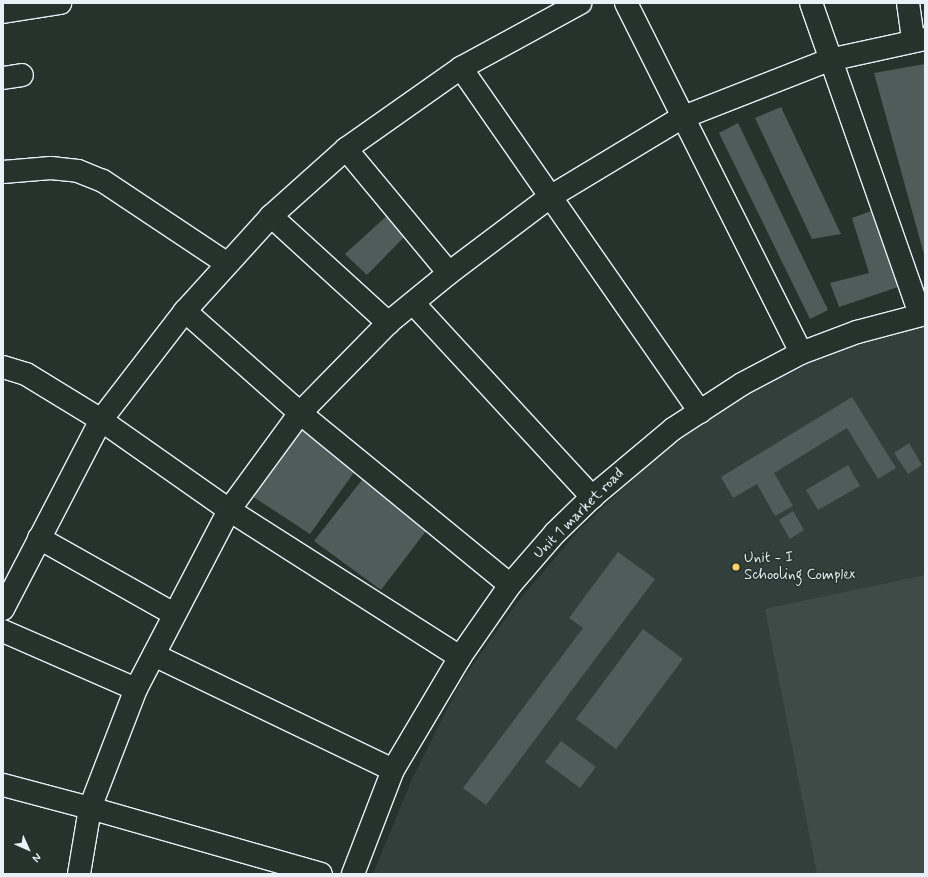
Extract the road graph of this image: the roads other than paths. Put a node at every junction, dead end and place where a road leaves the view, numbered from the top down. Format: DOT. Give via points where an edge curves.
graph roads {
  1 [pos="60,3"];
  2 [pos="580,3"];
  3 [pos="626,3"];
  4 [pos="811,3"];
  5 [pos="908,3"];
  6 [pos="3,12"];
  7 [pos="919,39"];
  8 [pos="829,60"];
  9 [pos="461,68"];
  10 [pos="681,118"];
  11 [pos="346,149"];
  12 [pos="3,172"];
  13 [pos="550,197"];
  14 [pos="271,216"];
  15 [pos="226,263"];
  16 [pos="449,273"];
  17 [pos="414,304"];
  18 [pos="186,312"];
  19 [pos="922,315"];
  20 [pos="388,323"];
  21 [pos="801,353"];
  22 [pos="3,367"];
  23 [pos="700,412"];
  24 [pos="300,413"];
  25 [pos="101,420"];
  26 [pos="592,497"];
  27 [pos="229,510"];
  28 [pos="39,538"];
  29 [pos="510,585"];
  30 [pos="3,609"];
  31 [pos="174,614"];
  32 [pos="3,631"];
  33 [pos="154,655"];
  34 [pos="460,657"];
  35 [pos="136,689"];
  36 [pos="393,770"];
  37 [pos="3,785"];
  38 [pos="90,808"];
  39 [pos="79,874"];
  40 [pos="321,874"];
  41 [pos="353,874"];
  1 -- 6 [label="street"];
  2 -- 9 [label="street"];
  3 -- 10 [label="street"];
  4 -- 8 [label="street"];
  5 -- 7 [label="street"];
  7 -- 8 [label="street"];
  8 -- 10 [label="street"];
  8 -- 19 [label="street"];
  9 -- 11 [label="street"];
  9 -- 13 [label="street"];
  10 -- 13 [label="street"];
  10 -- 21 [label="street"];
  11 -- 14 [label="street"];
  11 -- 16 [label="street"];
  12 -- 15 [label="street" via="51,168 78,171 103,181"];
  13 -- 16 [label="street"];
  13 -- 23 [label="street"];
  14 -- 15 [label="street"];
  14 -- 20 [label="street"];
  15 -- 18 [label="street"];
  16 -- 17 [label="street"];
  17 -- 20 [label="street"];
  17 -- 26 [label="street"];
  18 -- 24 [label="street"];
  18 -- 25 [label="street"];
  19 -- 21 [label="street, Unit 1 market road" via="857,332"];
  20 -- 24 [label="street"];
  21 -- 23 [label="street, Unit 1 market road" via="742,384"];
  22 -- 25 [label="street" via="26,374"];
  23 -- 26 [label="street, Unit 1 market road" via="673,429"];
  24 -- 27 [label="street"];
  24 -- 29 [label="street"];
  25 -- 27 [label="street"];
  25 -- 28 [label="street"];
  26 -- 29 [label="street, Unit 1 market road" via="554,533"];
  27 -- 31 [label="street"];
  27 -- 34 [label="street"];
  28 -- 30 [label="street"];
  28 -- 31 [label="street"];
  29 -- 34 [label="street, Unit 1 market road"];
  31 -- 33 [label="street"];
  32 -- 35 [label="street"];
  33 -- 35 [label="street"];
  33 -- 36 [label="street"];
  34 -- 36 [label="street, Unit 1 market road"];
  35 -- 38 [label="street"];
  36 -- 41 [label="street, Unit 1 market road"];
  37 -- 38 [label="street"];
  38 -- 39 [label="street"];
  38 -- 40 [label="street"];
}
